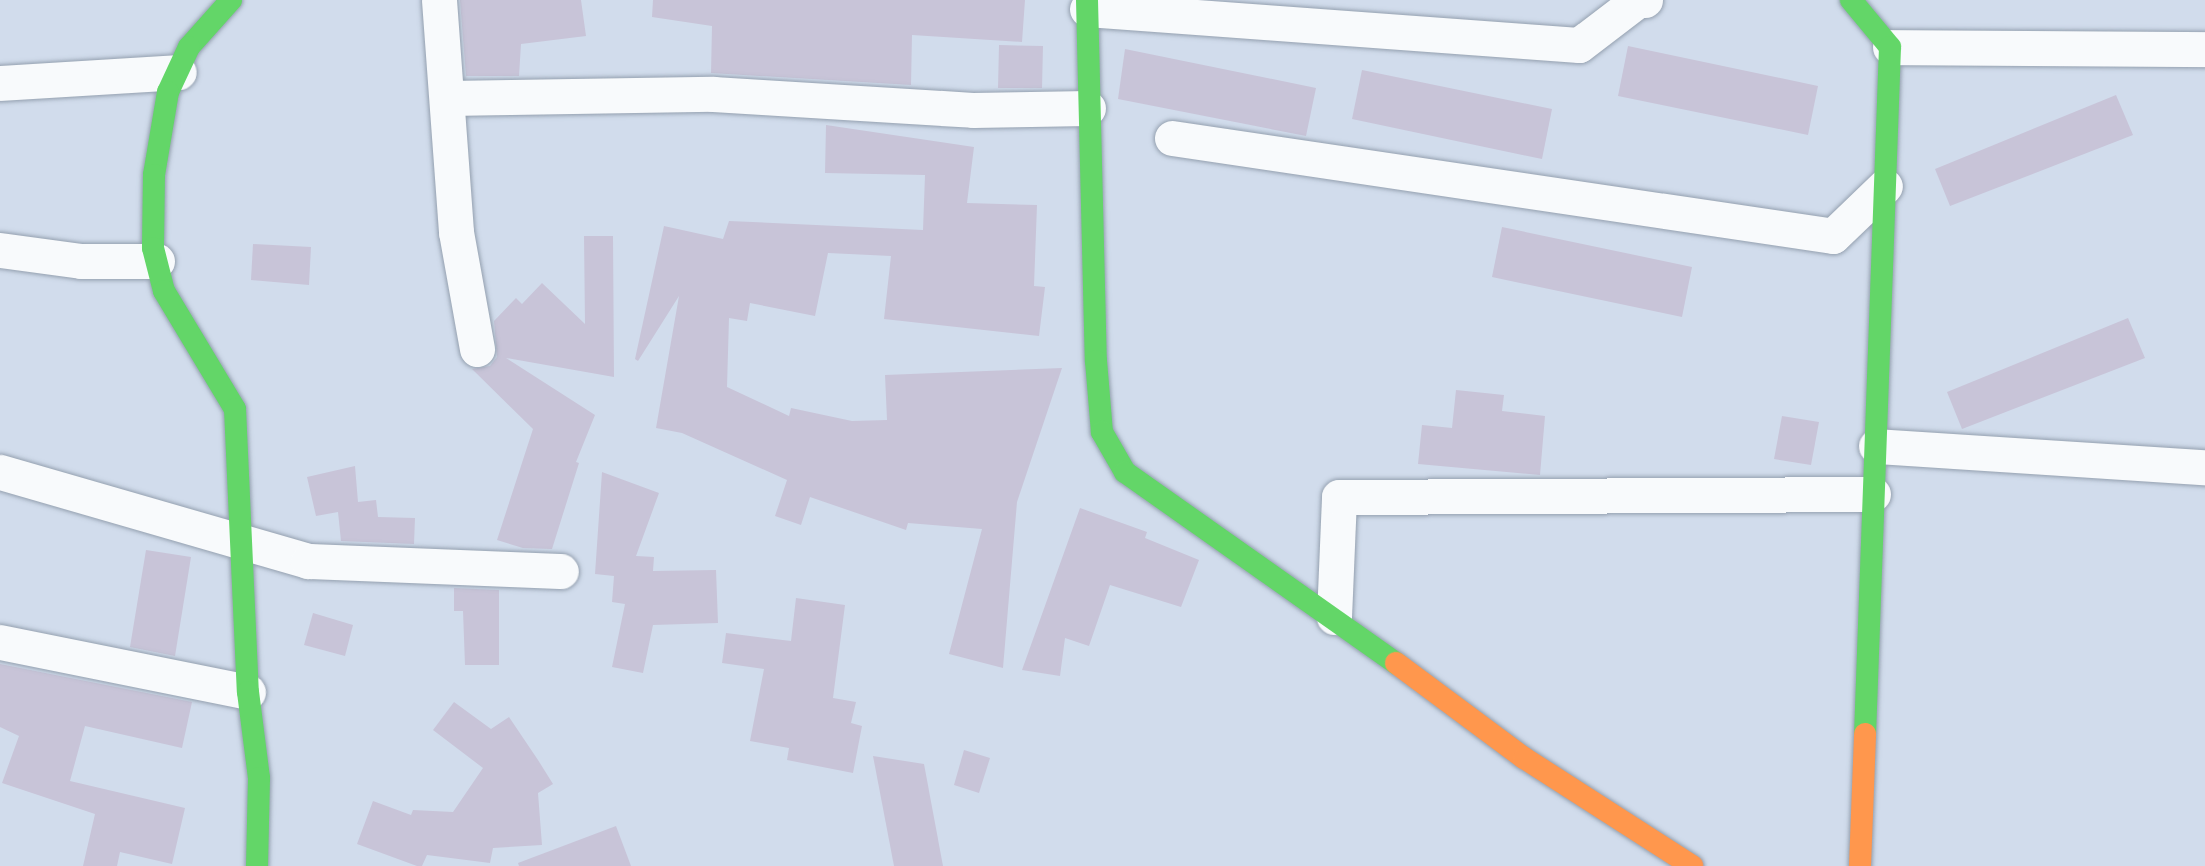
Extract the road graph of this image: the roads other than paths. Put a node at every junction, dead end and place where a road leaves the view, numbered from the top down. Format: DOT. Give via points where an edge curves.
graph roads {
  1 [pos="230,0"];
  2 [pos="440,0"];
  3 [pos="1645,0"];
  4 [pos="1852,0"];
  5 [pos="1087,5"];
  6 [pos="1890,47"];
  7 [pos="2205,49"];
  8 [pos="179,72"];
  9 [pos="0,83"];
  10 [pos="448,98"];
  11 [pos="1088,108"];
  12 [pos="1172,138"];
  13 [pos="1885,186"];
  14 [pos="0,250"];
  15 [pos="157,261"];
  16 [pos="476,349"];
  17 [pos="1876,446"];
  18 [pos="2205,466"];
  19 [pos="0,472"];
  20 [pos="1874,494"];
  21 [pos="241,539"];
  22 [pos="560,572"];
  23 [pos="1334,617"];
  24 [pos="0,642"];
  25 [pos="248,692"];
  26 [pos="258,866"];
  27 [pos="1692,866"];
  28 [pos="1860,866"];
  1 -- 8 [label="street" via="189,47"];
  2 -- 10 [label="street"];
  3 -- 5 [label="street" via="1579,45"];
  4 -- 6 [label="street"];
  5 -- 11 [label="street"];
  6 -- 7 [label="street"];
  6 -- 13 [label="street"];
  8 -- 9 [label="street"];
  8 -- 15 [label="street" via="168,92 154,175"];
  10 -- 11 [label="street" via="714,94 972,110"];
  10 -- 16 [label="street" via="456,232"];
  11 -- 23 [label="street" via="1102,432 1125,472"];
  12 -- 13 [label="street" via="1833,236"];
  13 -- 17 [label="street"];
  14 -- 15 [label="street" via="81,261"];
  15 -- 21 [label="street" via="164,290 235,408"];
  17 -- 18 [label="street"];
  17 -- 20 [label="street"];
  19 -- 21 [label="street"];
  20 -- 23 [label="street" via="1339,497"];
  20 -- 28 [label="street"];
  21 -- 22 [label="street" via="308,561"];
  21 -- 25 [label="street"];
  23 -- 27 [label="street" via="1524,758"];
  24 -- 25 [label="street"];
  25 -- 26 [label="street" via="260,778"];
}
